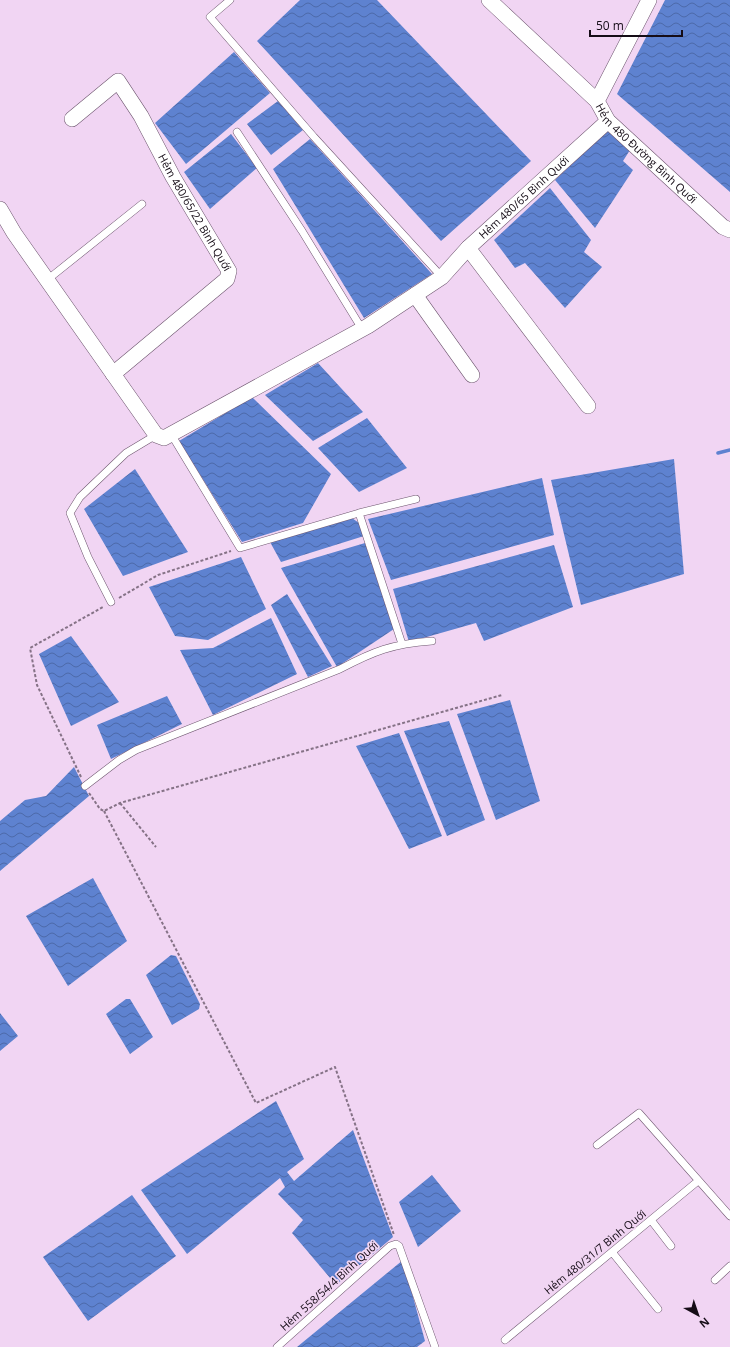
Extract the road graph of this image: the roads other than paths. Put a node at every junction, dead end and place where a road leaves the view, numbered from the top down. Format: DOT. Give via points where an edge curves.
graph roads {
  1 [pos="230,0"];
  2 [pos="489,0"];
  3 [pos="649,0"];
  4 [pos="597,101"];
  5 [pos="72,119"];
  6 [pos="608,121"];
  7 [pos="237,132"];
  8 [pos="142,204"];
  9 [pos="0,209"];
  10 [pos="730,230"];
  11 [pos="7,233"];
  12 [pos="468,248"];
  13 [pos="442,276"];
  14 [pos="47,280"];
  15 [pos="415,294"];
  16 [pos="362,329"];
  17 [pos="113,374"];
  18 [pos="472,375"];
  19 [pos="588,406"];
  20 [pos="163,435"];
  21 [pos="416,499"];
  22 [pos="359,514"];
  23 [pos="111,602"];
  24 [pos="432,641"];
  25 [pos="402,644"];
  26 [pos="85,786"];
  27 [pos="597,1145"];
  28 [pos="698,1181"];
  29 [pos="730,1216"];
  30 [pos="651,1220"];
  31 [pos="671,1246"];
  32 [pos="612,1252"];
  33 [pos="730,1266"];
  34 [pos="715,1280"];
  35 [pos="658,1309"];
  36 [pos="505,1340"];
  37 [pos="277,1347"];
  38 [pos="435,1347"];
  1 -- 13 [label="lane" via="210,17 314,137"];
  2 -- 4 [label="street"];
  3 -- 4 [label="street, Hẻm 480 Đường Bình Quới"];
  4 -- 6 [label="street, Hẻm 480 Đường Bình Quới"];
  5 -- 17 [label="street, Hẻm 480/65/22 Bình Quới" via="118,81 141,116 173,177 229,271 227,279"];
  6 -- 10 [label="street, Hẻm 480 Đường Bình Quới" via="723,227"];
  6 -- 12 [label="street, Hẻm 480/65 Bình Quới"];
  7 -- 16 [label="lane"];
  8 -- 14 [label="lane"];
  9 -- 11 [label="street"];
  11 -- 14 [label="street"];
  12 -- 13 [label="street, Hẻm 480/65 Bình Quới"];
  12 -- 19 [label="street"];
  13 -- 15 [label="street, Hẻm 480/65 Bình Quới"];
  14 -- 17 [label="street"];
  15 -- 16 [label="street, Hẻm 480/65 Bình Quới"];
  15 -- 18 [label="street"];
  16 -- 20 [label="street, Hẻm 480/65 Bình Quới"];
  17 -- 20 [label="street"];
  20 -- 22 [label="lane" via="240,548"];
  20 -- 23 [label="lane" via="126,453 80,497 70,513 88,557"];
  21 -- 22 [label="lane"];
  22 -- 25 [label="lane"];
  24 -- 25 [label="lane"];
  25 -- 26 [label="lane" via="370,653 340,669 136,750"];
  27 -- 28 [label="lane" via="639,1114"];
  28 -- 29 [label="lane"];
  28 -- 30 [label="lane, Hẻm 480/31/7 Bình Quới"];
  30 -- 31 [label="lane"];
  30 -- 32 [label="lane, Hẻm 480/31/7 Bình Quới"];
  32 -- 35 [label="lane"];
  32 -- 36 [label="lane, Hẻm 480/31/7 Bình Quới"];
  33 -- 34 [label="lane"];
  37 -- 38 [label="lane, Hẻm 558/54/4 Bình Quới" via="390,1246 397,1244"];
}
